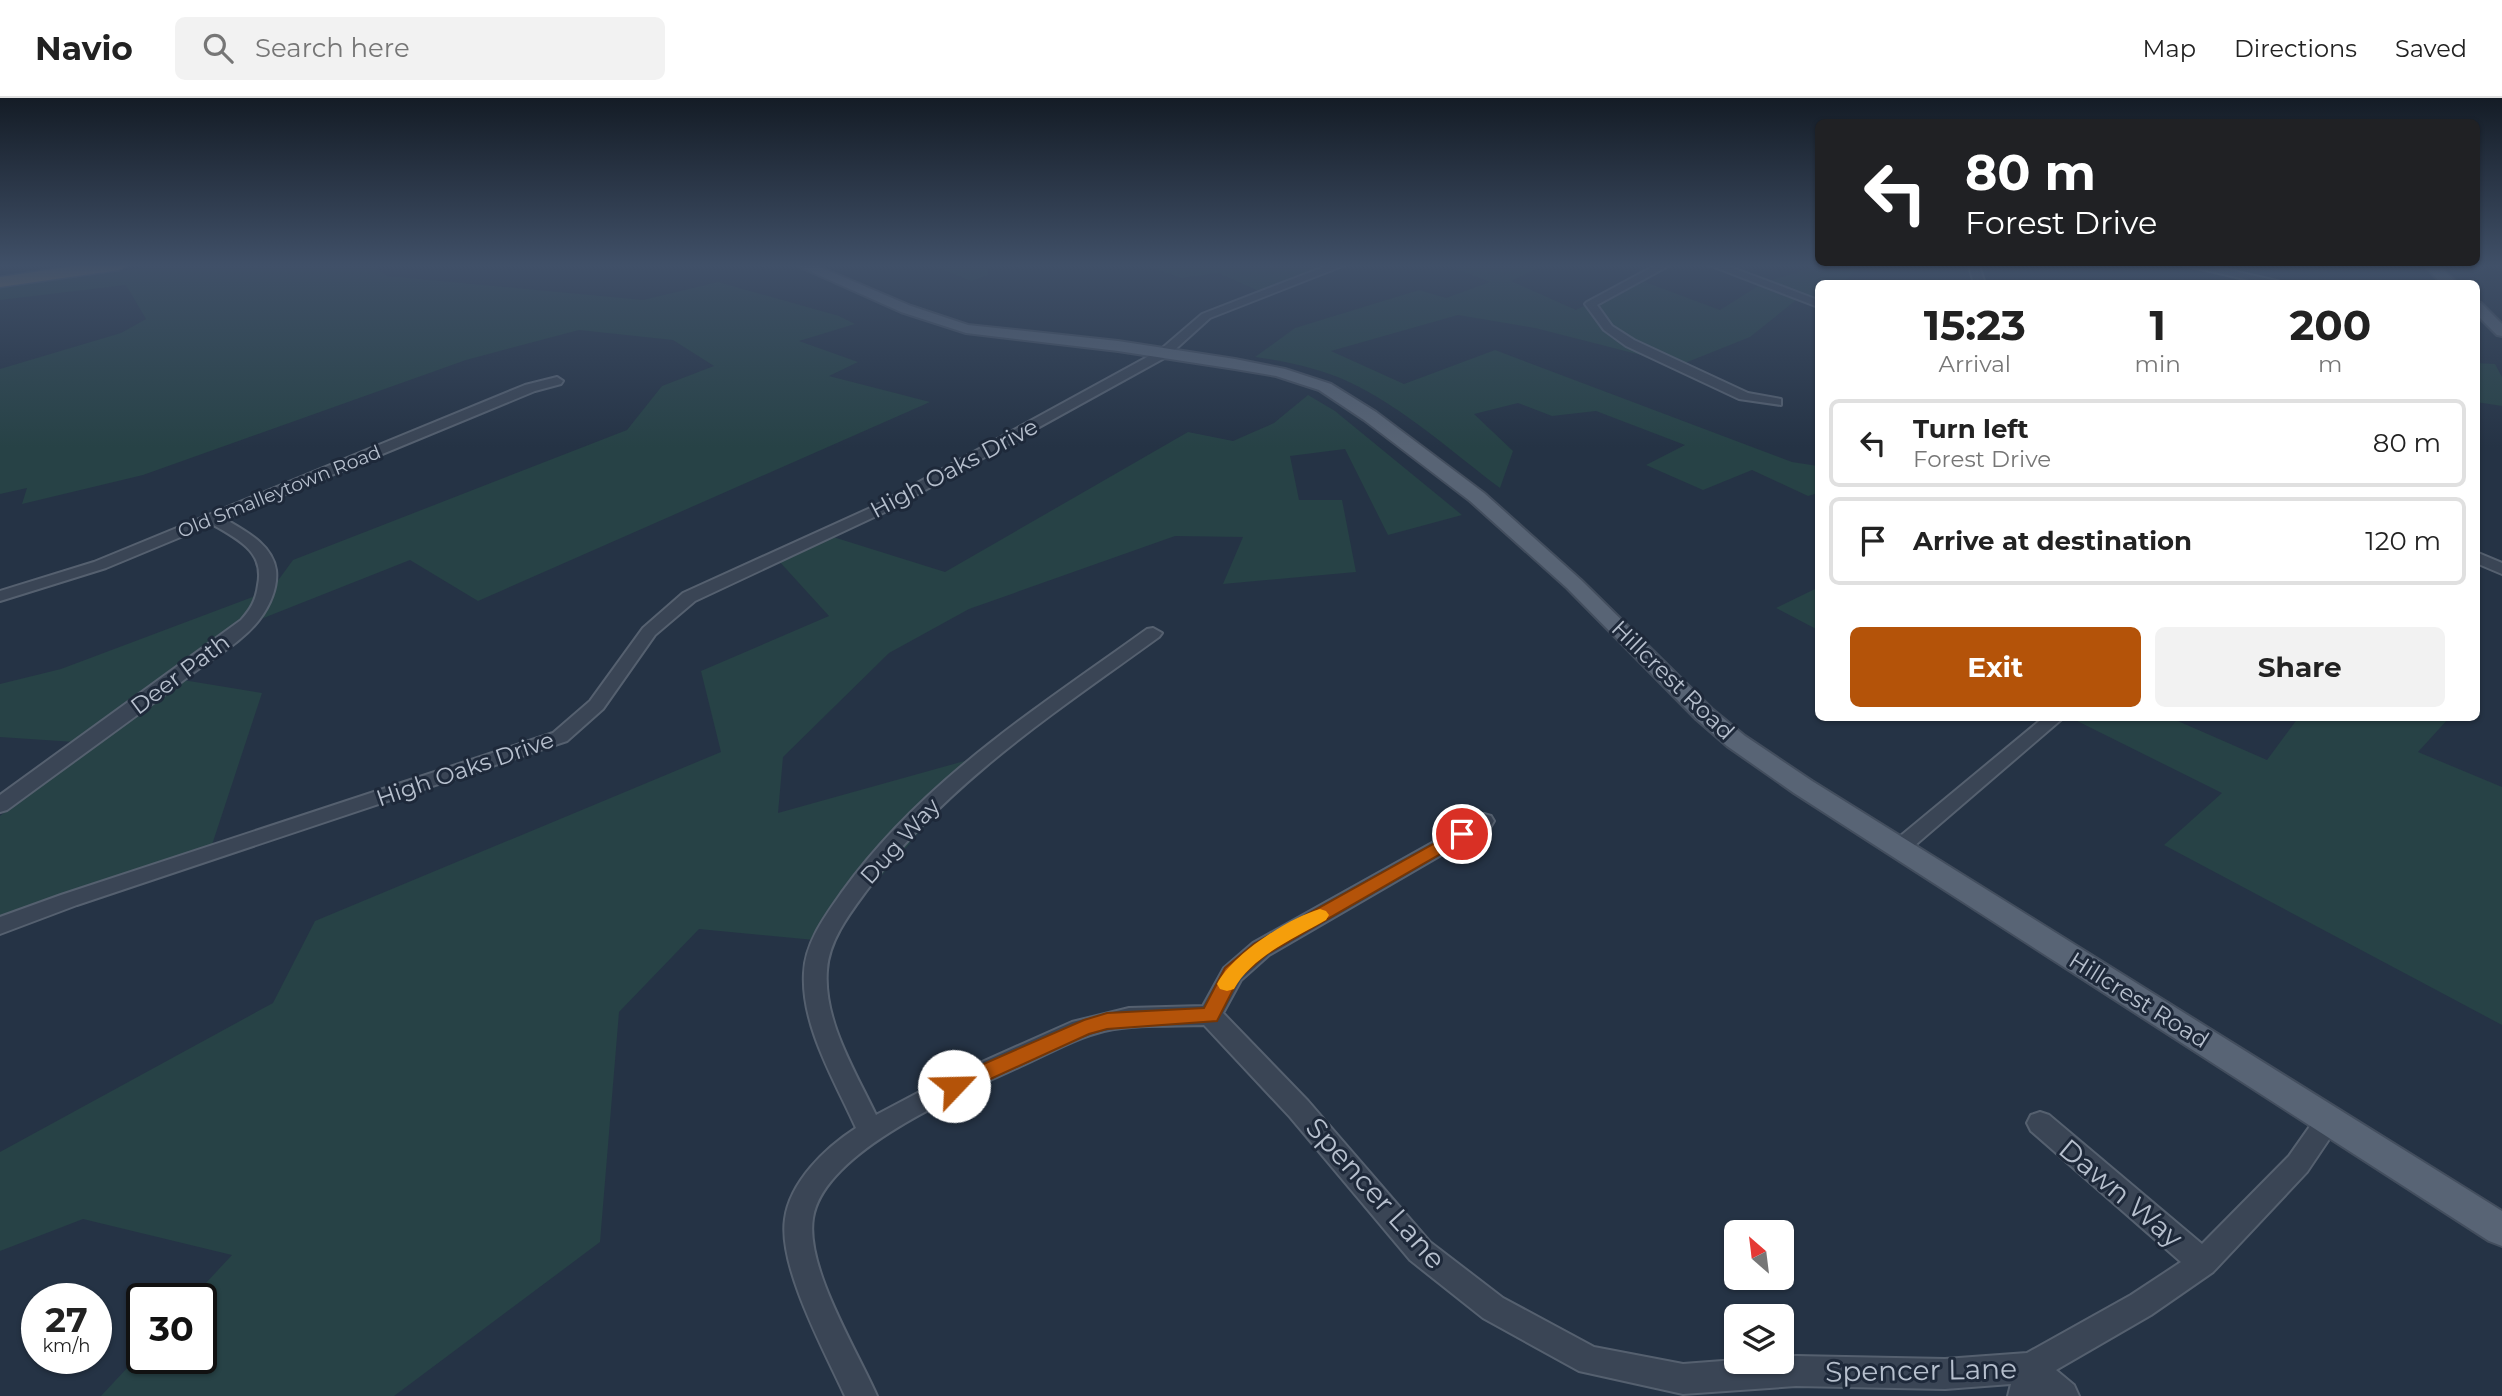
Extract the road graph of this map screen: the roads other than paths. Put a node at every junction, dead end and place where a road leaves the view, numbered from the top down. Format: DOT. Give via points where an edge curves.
graph roads {
  1 [pos="956,326"];
  2 [pos="1195,326"];
  3 [pos="1606,326"];
  4 [pos="1164,352"];
  5 [pos="556,382"];
  6 [pos="1776,402"];
  7 [pos="212,518"];
  8 [pos="2480,559"];
  9 [pos="2502,569"];
  10 [pos="0,596"];
  11 [pos="1153,634"];
  12 [pos="2050,721"];
  13 [pos="0,805"];
  14 [pos="1484,821"];
  15 [pos="1899,848"];
  16 [pos="0,926"];
  17 [pos="1210,1015"];
  18 [pos="2329,1120"];
  19 [pos="2040,1123"];
  20 [pos="870,1131"];
  21 [pos="2502,1230"];
  22 [pos="2203,1263"];
  23 [pos="2027,1382"];
  24 [pos="861,1396"];
  25 [pos="2063,1396"];
  1 -- 4 [label="main road, Hillcrest Road"];
  2 -- 4 [label="street, High Oaks Drive"];
  3 -- 6 [label="street" via="1630,342 1744,396"];
  4 -- 15 [label="main road, Hillcrest Road" via="1279,372 1325,387 1370,416 1495,513 1736,741"];
  4 -- 16 [label="street, High Oaks Drive" via="882,508 690,597 663,616 583,721 560,737"];
  5 -- 7 [label="street, Old Smalleytown Road" via="530,388"];
  7 -- 10 [label="street, Old Smalleytown Road" via="100,565"];
  7 -- 13 [label="street, Deer Path" via="256,545 264,556 268,571 258,609 231,636 147,700"];
  8 -- 9 [label="street"];
  11 -- 20 [label="street, Dug Way" via="955,781 883,853 826,936 816,965 816,995"];
  12 -- 15 [label="street"];
  14 -- 17 [label="street" via="1261,949 1232,974"];
  15 -- 18 [label="main road, Hillcrest Road"];
  17 -- 20 [label="street" via="1107,1021 1084,1027 954,1086"];
  17 -- 23 [label="street, Spencer Lane" via="1299,1109 1420,1251 1493,1308 1590,1362 1683,1379 1796,1371 1945,1374"];
  18 -- 21 [label="main road, Hillcrest Road"];
  18 -- 22 [label="street, Spencer Lane" via="2298,1164"];
  19 -- 22 [label="street, Dawn Way"];
  20 -- 24 [label="street" via="829,1165 809,1193 799,1217 798,1237 815,1291"];
  22 -- 23 [label="street, Spencer Lane"];
  23 -- 25 [label="street"];
}
